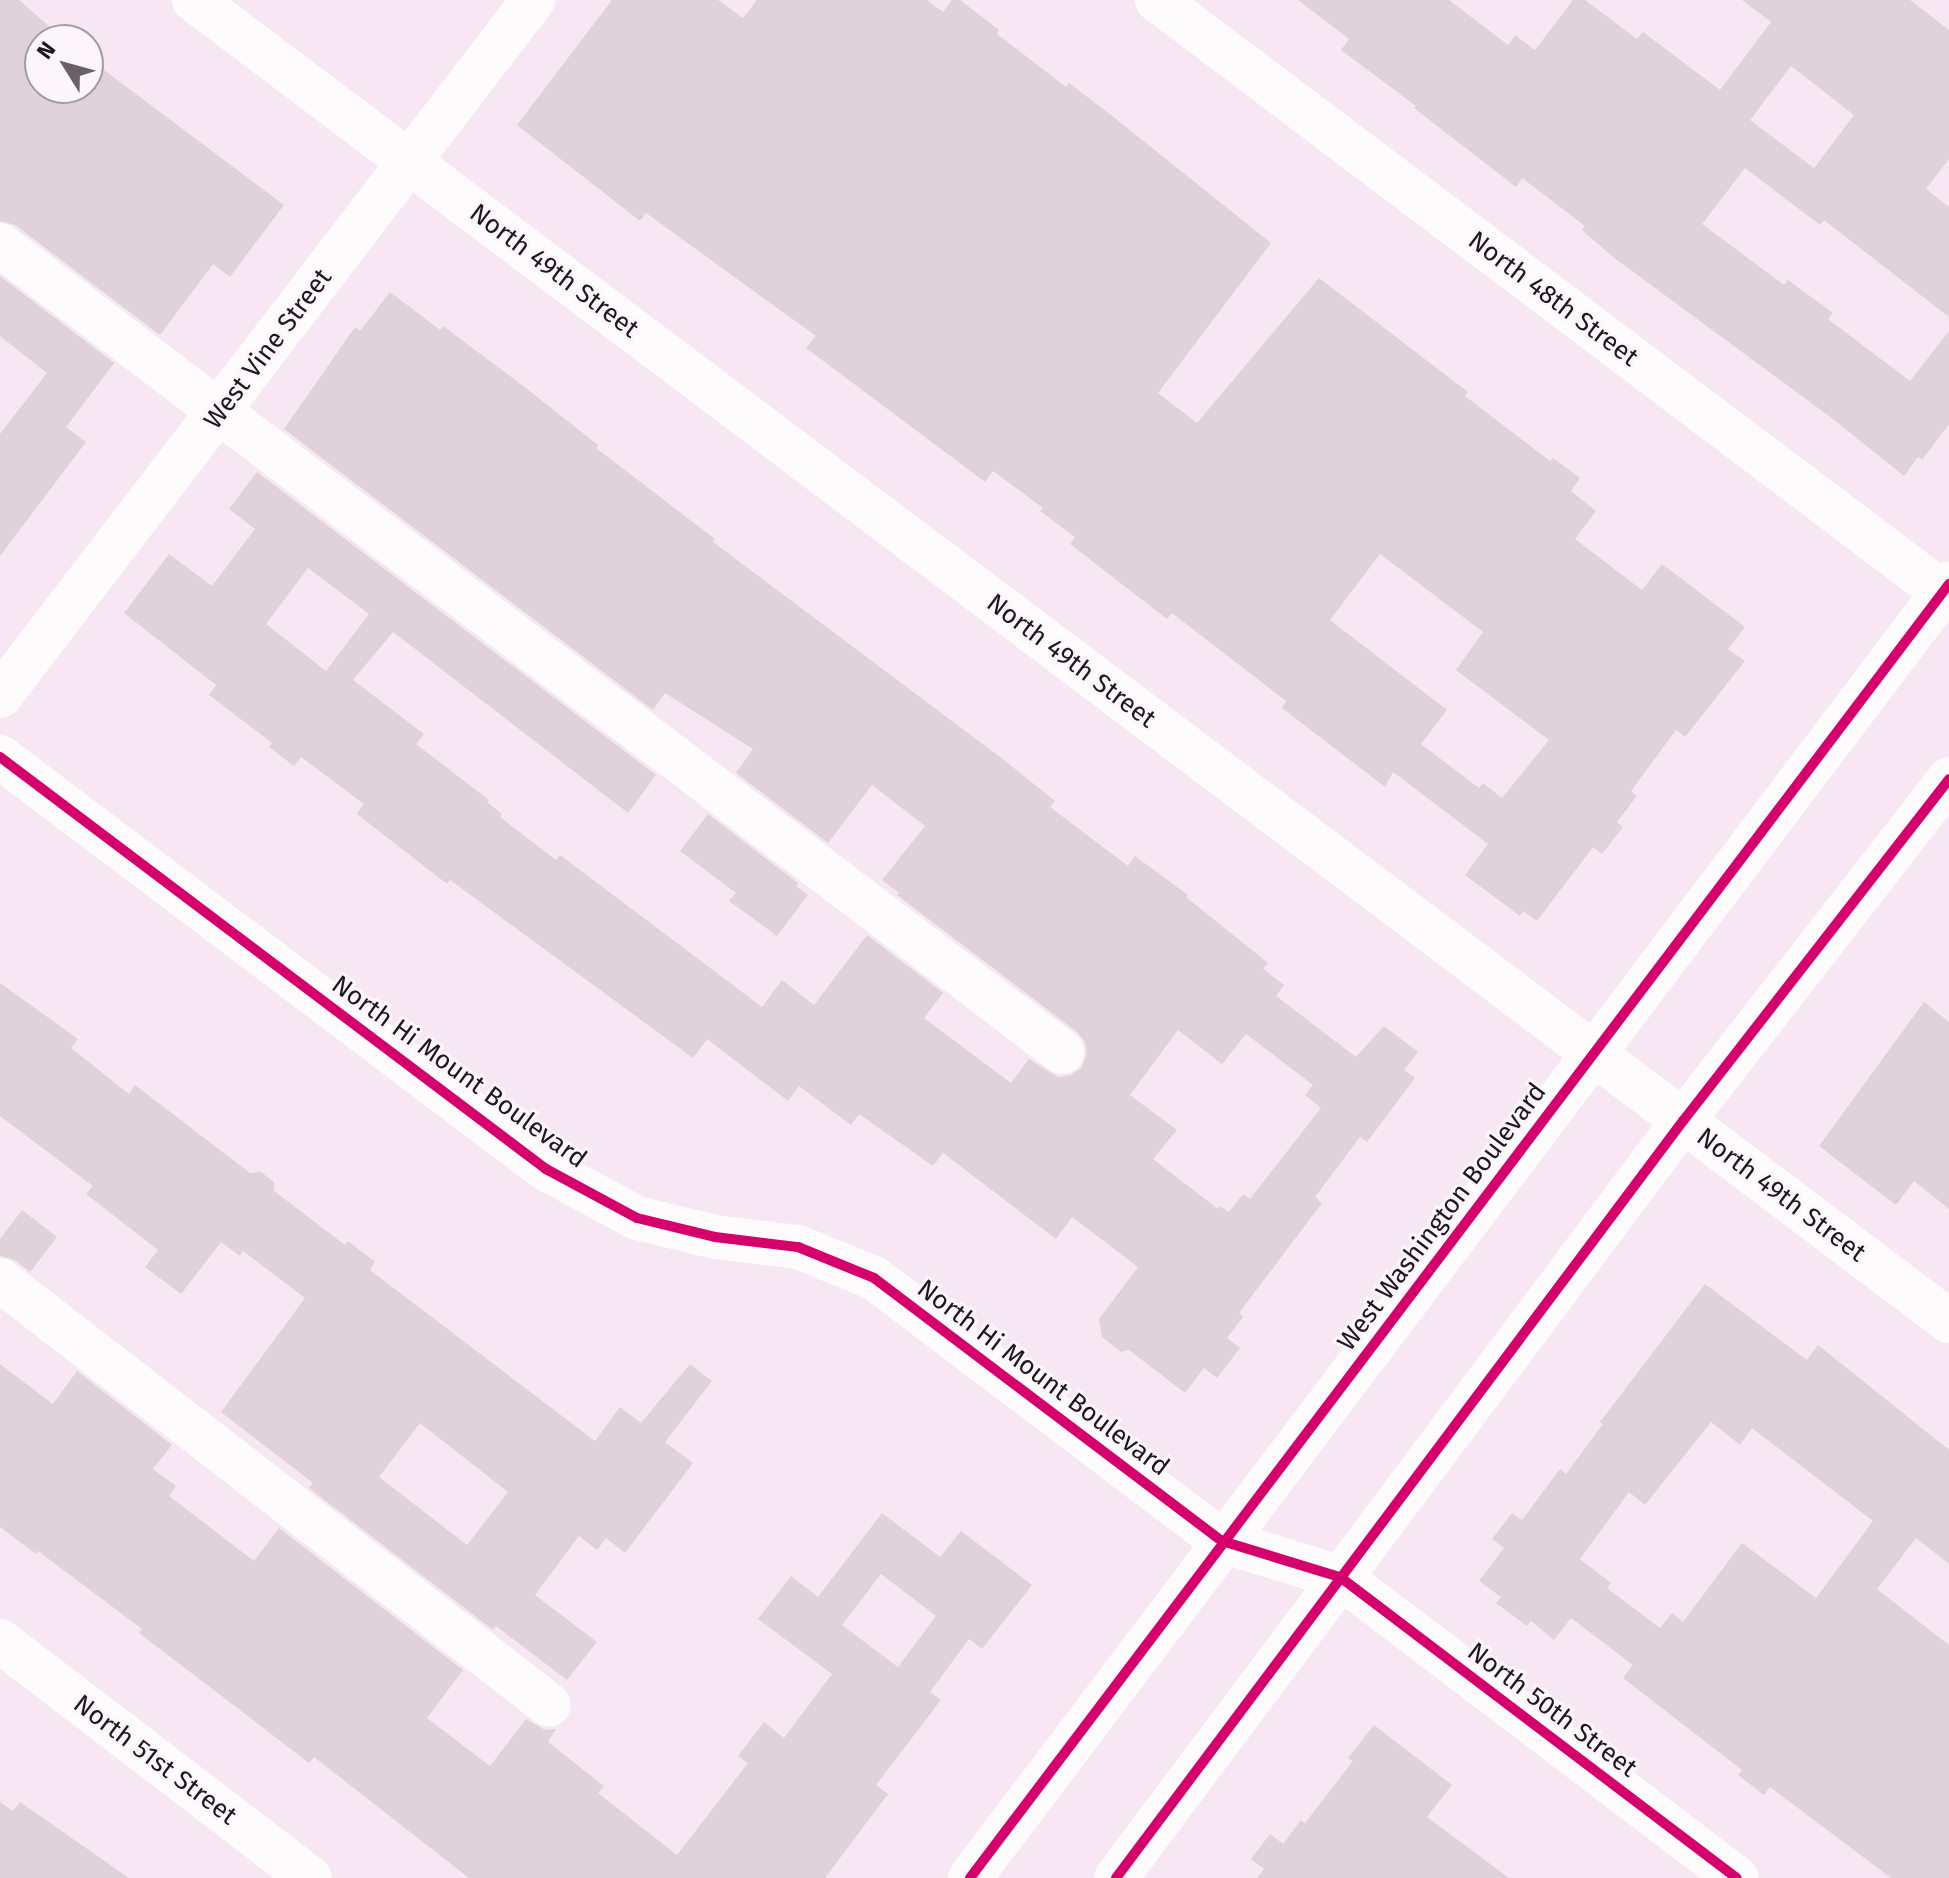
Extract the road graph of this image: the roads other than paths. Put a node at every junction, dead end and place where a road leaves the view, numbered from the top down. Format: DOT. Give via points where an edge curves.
graph roads {
  1 [pos="194,0"];
  2 [pos="533,0"];
  3 [pos="1157,0"];
  4 [pos="410,162"];
  5 [pos="0,245"];
  6 [pos="220,412"];
  7 [pos="1947,591"];
  8 [pos="0,696"];
  9 [pos="0,757"];
  10 [pos="1949,779"];
  11 [pos="1062,1052"];
  12 [pos="1593,1056"];
  13 [pos="1683,1121"];
  14 [pos="0,1280"];
  15 [pos="1949,1321"];
  16 [pos="1222,1541"];
  17 [pos="1340,1577"];
  18 [pos="0,1641"];
  19 [pos="549,1705"];
  20 [pos="310,1878"];
  21 [pos="970,1878"];
  22 [pos="1116,1878"];
  23 [pos="1737,1878"];
  1 -- 4 [label="street, North 49th Street"];
  2 -- 4 [label="street, West Vine Street"];
  3 -- 7 [label="street, North 48th Street"];
  4 -- 6 [label="street, West Vine Street"];
  4 -- 12 [label="street, North 49th Street"];
  5 -- 6 [label="street"];
  6 -- 8 [label="street, West Vine Street"];
  6 -- 11 [label="street"];
  7 -- 12 [label="street, West Washington Boulevard"];
  9 -- 16 [label="street, North Hi Mount Boulevard" via="546,1169 637,1218 715,1237 798,1247 874,1278"];
  10 -- 13 [label="street"];
  12 -- 13 [label="street, North 49th Street"];
  12 -- 16 [label="street, West Washington Boulevard"];
  13 -- 15 [label="street, North 49th Street"];
  13 -- 17 [label="street"];
  14 -- 19 [label="street"];
  16 -- 17 [label="street, North Hi Mount Boulevard"];
  16 -- 21 [label="street, West Washington Boulevard"];
  17 -- 22 [label="street"];
  17 -- 23 [label="street, North 50th Street"];
  18 -- 20 [label="street, North 51st Street"];
}
